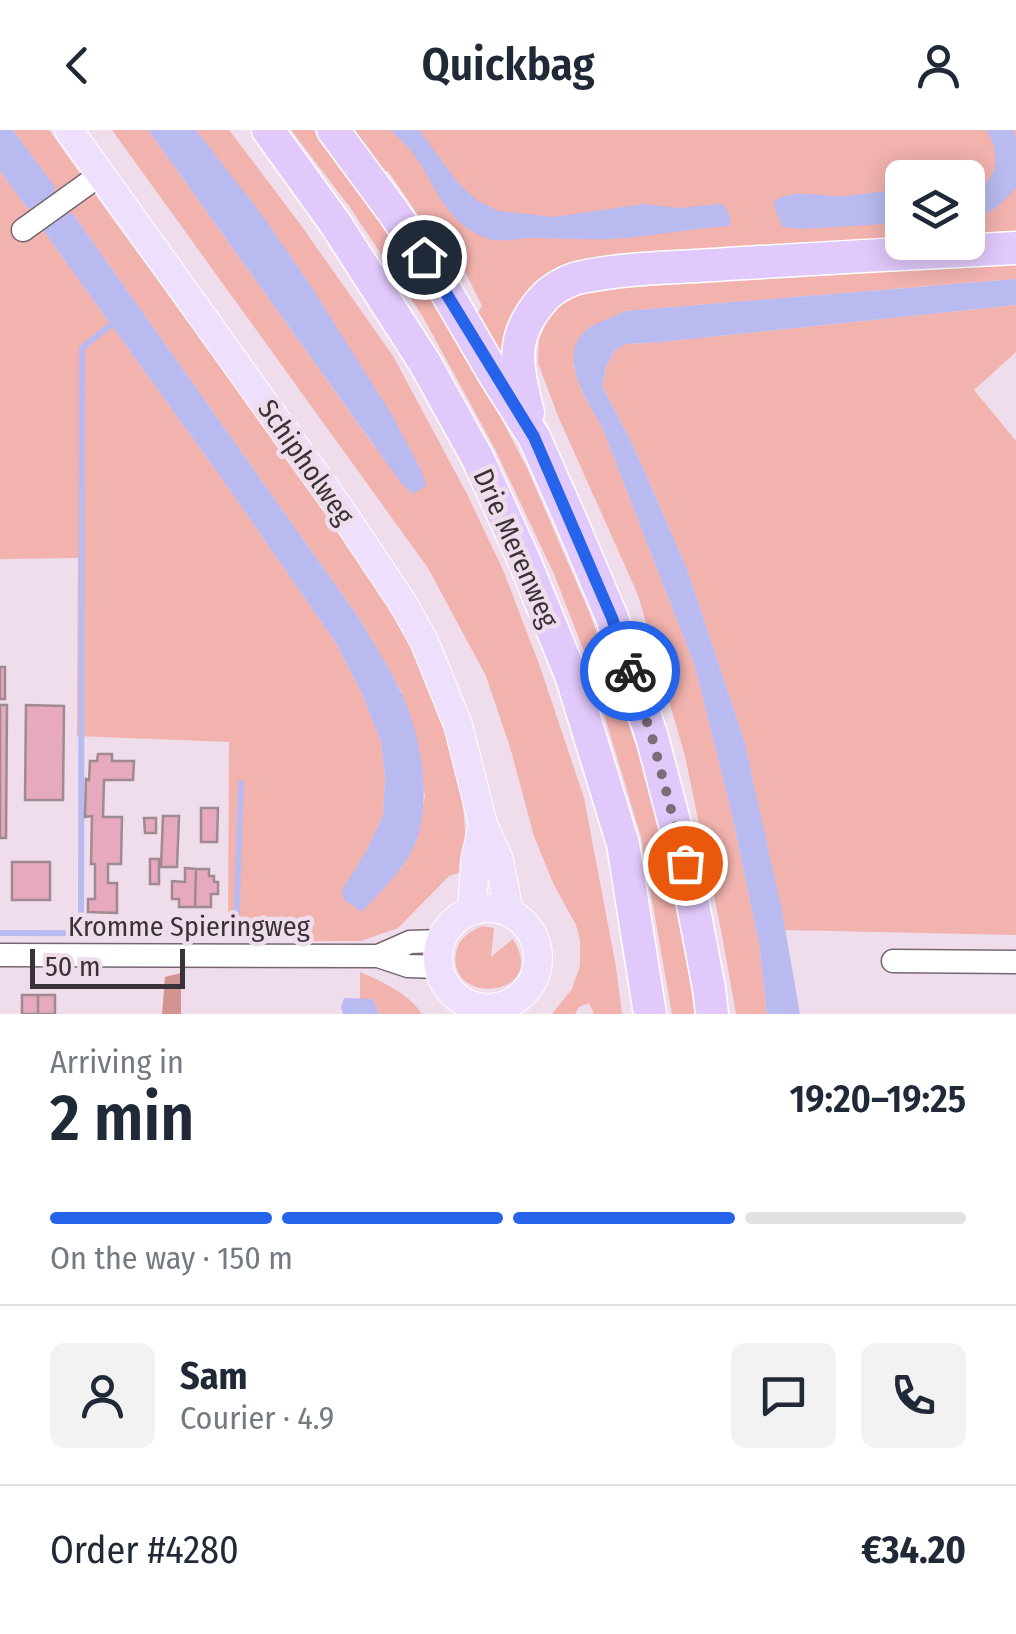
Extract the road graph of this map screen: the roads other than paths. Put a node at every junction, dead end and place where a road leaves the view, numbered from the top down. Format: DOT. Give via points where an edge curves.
graph roads {
  1 [pos="69,130"];
  2 [pos="333,130"];
  3 [pos="270,135"];
  4 [pos="101,174"];
  5 [pos="41,217"];
  6 [pos="1016,248"];
  7 [pos="534,437"];
  8 [pos="483,824"];
  9 [pos="472,910"];
  10 [pos="509,912"];
  11 [pos="440,954"];
  12 [pos="0,956"];
  13 [pos="894,961"];
  14 [pos="1016,962"];
  15 [pos="469,1009"];
  16 [pos="501,1010"];
  17 [pos="650,1014"];
  18 [pos="712,1014"];
  1 -- 4 [label="main road, Schipholweg"];
  2 -- 7 [label="highway" via="440,281"];
  3 -- 17 [label="highway, Drie Merenweg" via="425,362 524,560 572,678 624,844"];
  4 -- 5 [label="street"];
  4 -- 8 [label="main road, Schipholweg" via="402,602 458,725"];
  6 -- 7 [label="highway" via="577,278 544,296 518,343 516,364"];
  7 -- 18 [label="highway" via="612,618 652,737 685,863"];
  8 -- 9 [label="main road, Schipholweg"];
  8 -- 10 [label="main road, Schipholweg" via="499,860"];
  9 -- 10 [label="main road"];
  9 -- 11 [label="main road" via="448,928"];
  10 -- 16 [label="main road" via="534,936 537,970 530,986"];
  11 -- 12 [label="street, Kromme Spieringweg" via="410,942 378,956"];
  11 -- 15 [label="main road" via="450,990"];
  13 -- 14 [label="street"];
  15 -- 16 [label="main road"];
}
